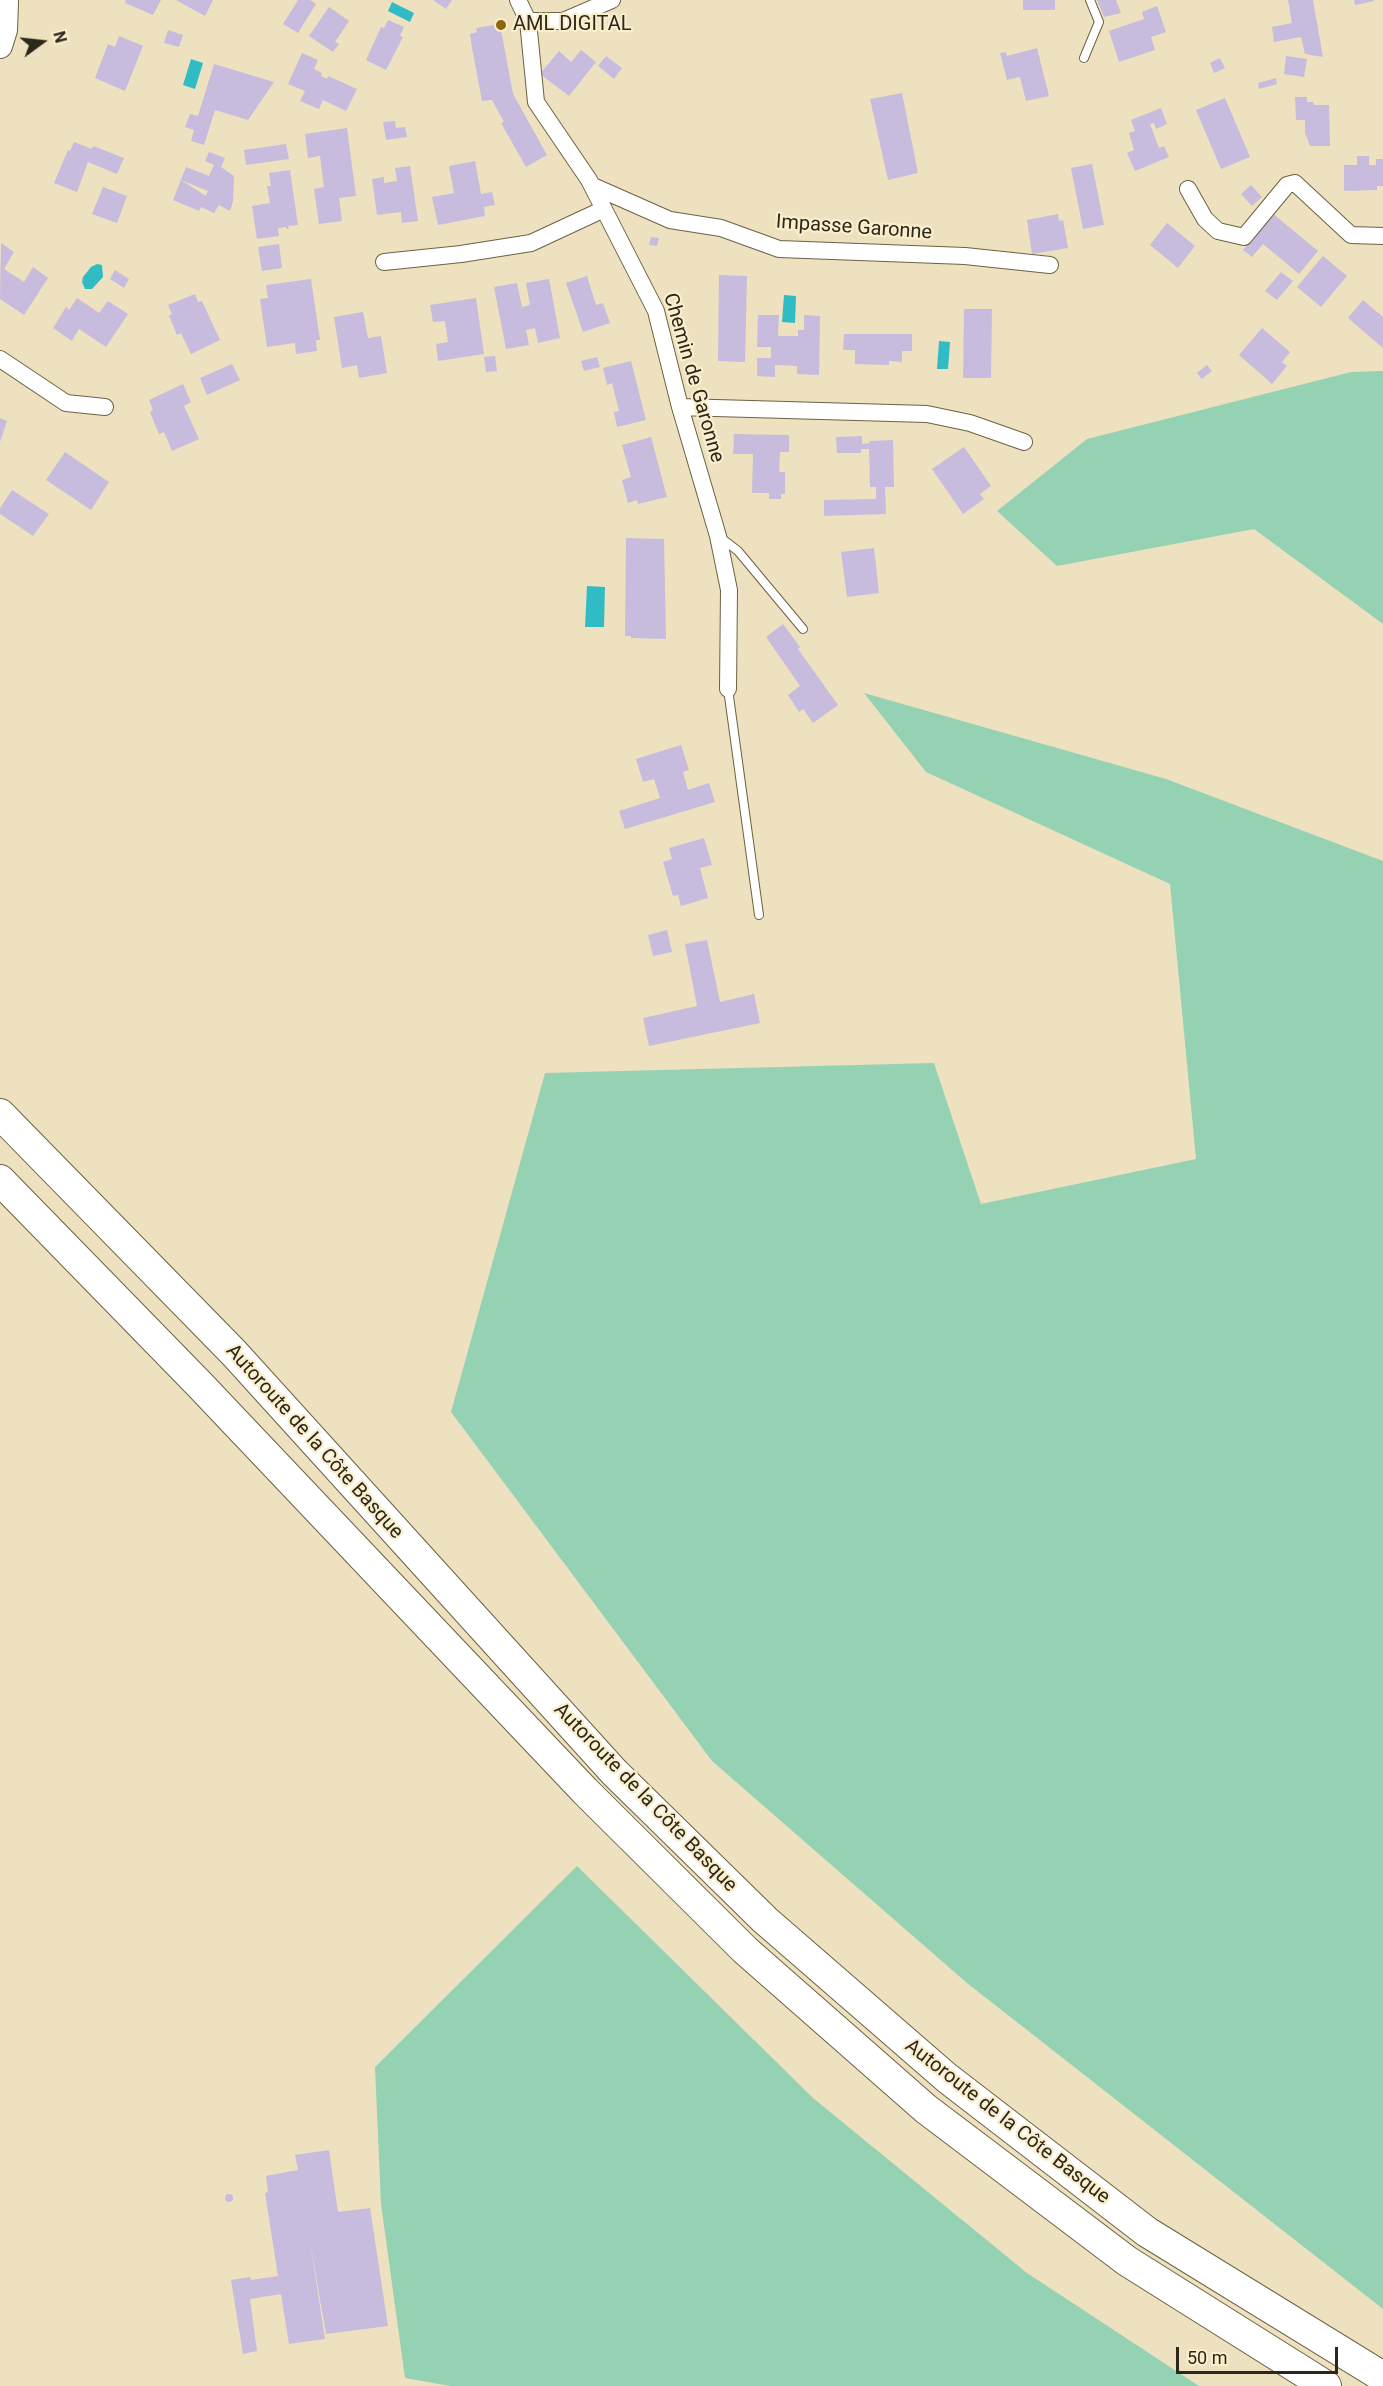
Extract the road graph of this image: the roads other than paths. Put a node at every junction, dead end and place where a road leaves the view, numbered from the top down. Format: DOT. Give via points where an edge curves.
graph roads {
  1 [pos="518,0"];
  2 [pos="612,0"];
  3 [pos="1090,0"];
  4 [pos="11,1"];
  5 [pos="528,21"];
  6 [pos="0,46"];
  7 [pos="1084,58"];
  8 [pos="592,186"];
  9 [pos="1188,189"];
  10 [pos="604,209"];
  11 [pos="1383,236"];
  12 [pos="384,262"];
  13 [pos="1050,265"];
  14 [pos="0,359"];
  15 [pos="680,406"];
  16 [pos="105,408"];
  17 [pos="1024,442"];
  18 [pos="718,536"];
  19 [pos="803,629"];
  20 [pos="728,689"];
  21 [pos="759,915"];
  22 [pos="0,1114"];
  23 [pos="0,1180"];
  24 [pos="1383,2377"];
  25 [pos="1326,2386"];
  1 -- 5 [label="street, Chemin de Garonne"];
  2 -- 5 [label="street" via="563,21"];
  3 -- 7 [label="lane" via="1099,22"];
  4 -- 6 [label="street"];
  5 -- 8 [label="street, Chemin de Garonne" via="536,102"];
  8 -- 10 [label="street, Chemin de Garonne"];
  8 -- 13 [label="street, Impasse Garonne" via="670,220 721,228 779,249 965,256"];
  9 -- 11 [label="street" via="1205,219 1218,231 1244,237 1287,185 1295,183 1351,235"];
  10 -- 12 [label="street" via="531,243"];
  10 -- 15 [label="street, Chemin de Garonne" via="656,311"];
  14 -- 16 [label="street" via="66,403"];
  15 -- 17 [label="street" via="927,414 970,423"];
  15 -- 18 [label="street, Chemin de Garonne"];
  18 -- 19 [label="lane" via="738,551"];
  18 -- 20 [label="street, Chemin de Garonne" via="729,590"];
  20 -- 21 [label="lane"];
  22 -- 24 [label="highway, Autoroute de la Côte Basque" via="234,1353 614,1772 765,1920 947,2078 1148,2232"];
  23 -- 25 [label="highway, Autoroute de la Côte Basque" via="585,1791 745,1950 926,2109 1127,2260"];
}
